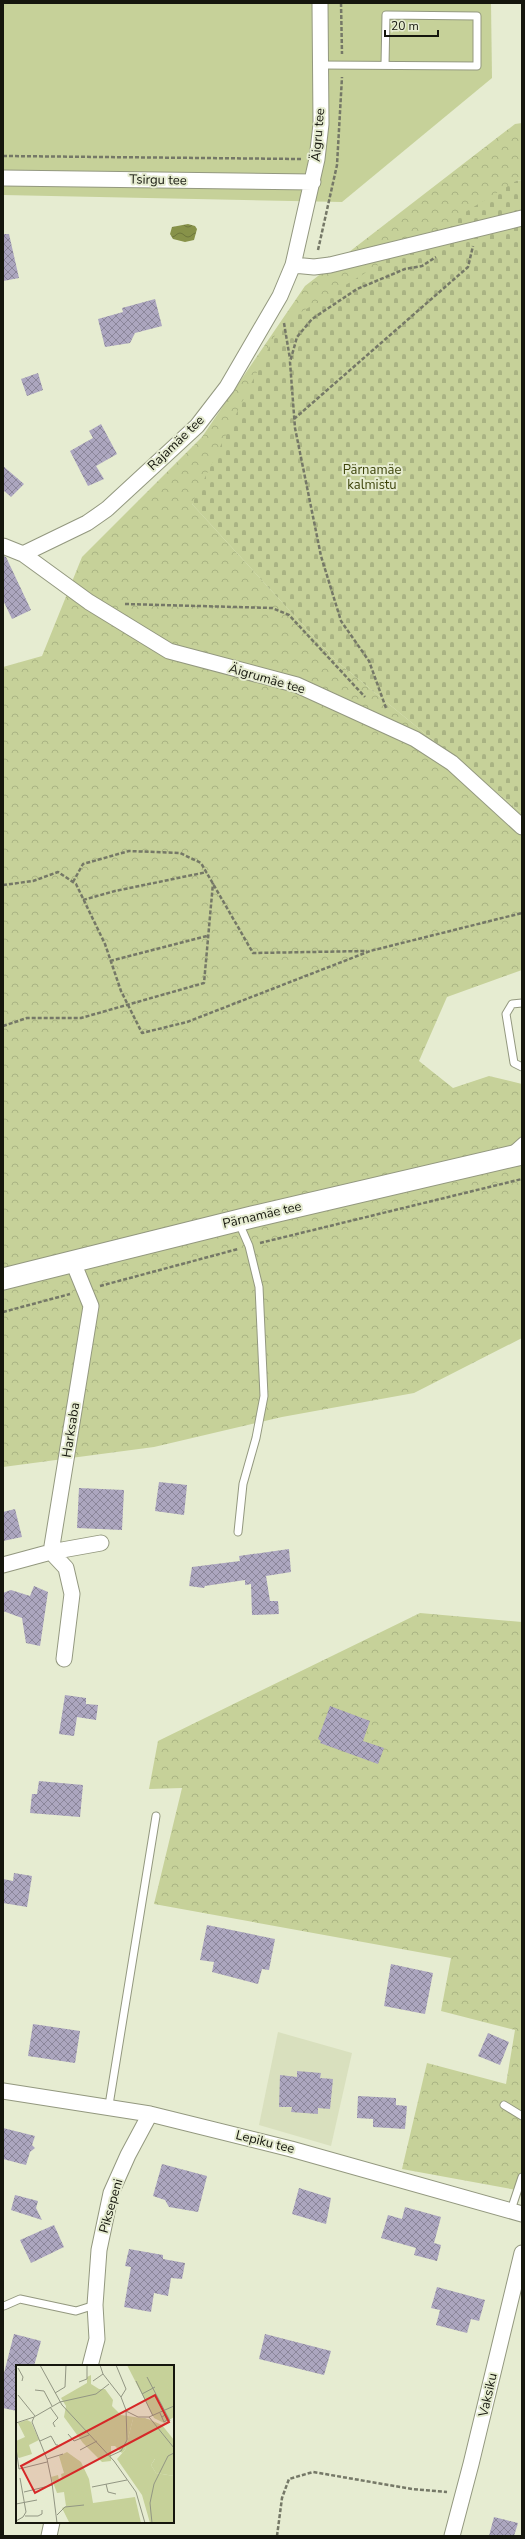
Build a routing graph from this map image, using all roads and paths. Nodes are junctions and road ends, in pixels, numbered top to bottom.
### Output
1 (320, 3) edge
2 (385, 64) junction
3 (321, 65) junction
4 (3, 156) edge
5 (317, 159) junction
6 (337, 165) dead end
7 (3, 178) edge
8 (313, 182) junction
9 (522, 218) edge
10 (476, 230) junction
11 (440, 254) dead end
12 (293, 265) junction
13 (280, 296) junction
14 (290, 362) junction
15 (294, 419) junction
16 (3, 546) edge
17 (23, 554) junction
18 (118, 604) dead end
19 (367, 699) dead end
20 (393, 728) junction
21 (522, 827) edge
22 (207, 872) junction
23 (72, 882) junction
24 (3, 885) edge
25 (84, 901) junction
26 (522, 913) edge
27 (207, 936) junction
28 (370, 951) junction
29 (110, 961) junction
30 (522, 1003) edge
31 (129, 1006) junction
32 (3, 1026) edge
33 (522, 1067) edge
34 (522, 1141) edge
35 (513, 1156) edge
36 (238, 1221) junction
37 (73, 1262) junction
38 (3, 1279) edge
39 (238, 1532) dead end
40 (101, 1543) dead end
41 (51, 1552) junction
42 (3, 1565) edge
43 (64, 1659) dead end
44 (156, 1816) dead end
45 (3, 2091) edge
46 (504, 2105) dead end
47 (109, 2106) junction
48 (150, 2114) junction
49 (522, 2116) edge
50 (522, 2177) edge
51 (517, 2212) edge
52 (522, 2253) edge
53 (95, 2305) junction
54 (4, 2306) dead end
55 (90, 2365) edge
56 (463, 2494) junction
57 (52, 2523) edge
58 (49, 2536) edge
59 (277, 2536) edge
60 (452, 2536) edge

1 - 3 street, Äigru tee
2 - 2 lane
2 - 3 lane
3 - 5 street, Äigru tee
4 - 5 path
5 - 6 path
5 - 8 street, Äigru tee
7 - 8 street, Tsirgu tee
8 - 12 street, Äigru tee
9 - 10 street
10 - 12 street
10 - 15 path
11 - 14 path
12 - 13 street, Rajamäe tee
13 - 14 path
13 - 17 street, Rajamäe tee
14 - 15 path
15 - 20 path
16 - 17 street, Äigrumäe tee
17 - 20 street, Äigrumäe tee
18 - 19 path
20 - 21 street, Äigrumäe tee
22 - 23 path
22 - 25 path
22 - 27 path
22 - 28 path
23 - 24 path
23 - 25 path
25 - 29 path
26 - 28 path
27 - 29 path
27 - 31 path
28 - 31 path
29 - 31 path
30 - 33 lane
31 - 32 path
34 - 35 lane
35 - 36 main road, Pärnamäe tee
36 - 37 main road, Pärnamäe tee
36 - 39 lane
37 - 38 main road, Pärnamäe tee
37 - 41 street, Harksaba
40 - 41 street
41 - 42 street
41 - 43 street
44 - 47 lane
45 - 47 street, Lepiku tee
46 - 49 lane
47 - 48 street, Lepiku tee
48 - 51 street, Lepiku tee
48 - 53 street, Piksepeni
50 - 51 lane
52 - 56 street, Vaksiku
53 - 54 lane
53 - 55 street, Piksepeni
56 - 59 path
56 - 60 street, Vaksiku
57 - 58 street

